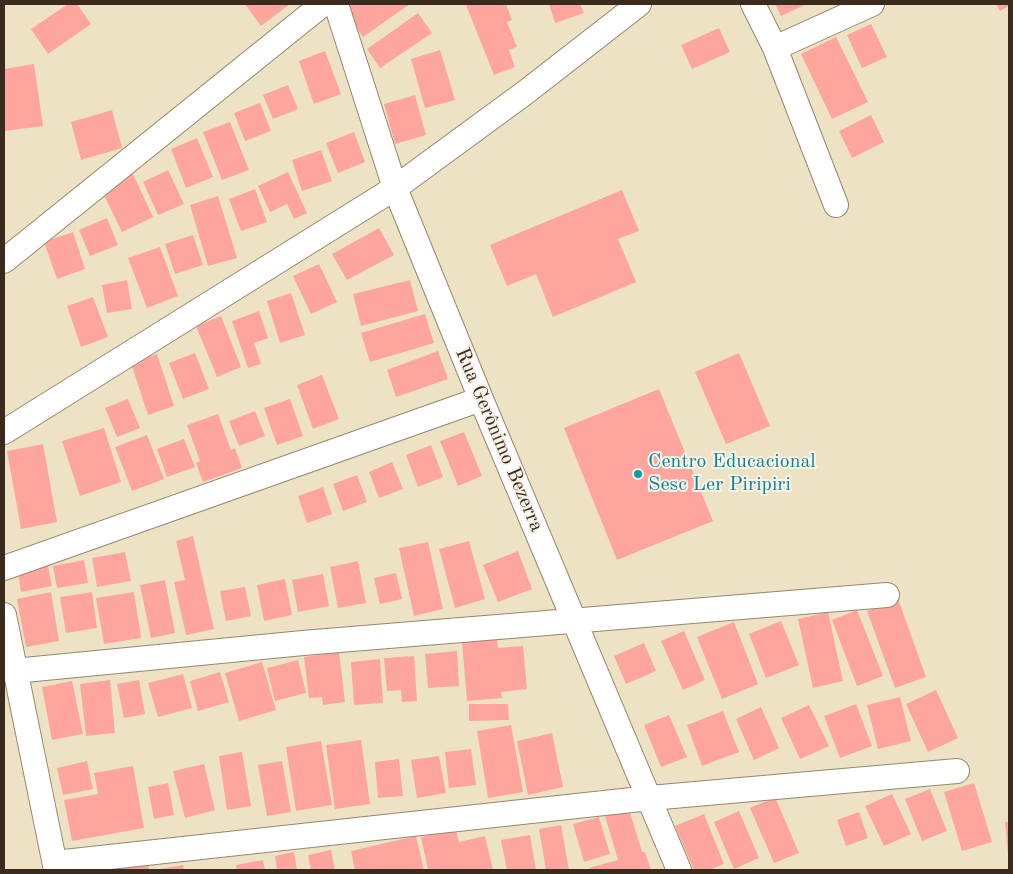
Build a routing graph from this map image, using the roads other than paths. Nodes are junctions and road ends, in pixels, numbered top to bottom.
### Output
1 (323, 4) edge
2 (336, 4) edge
3 (639, 4) edge
4 (753, 4) edge
5 (872, 4) edge
6 (775, 48) junction
7 (395, 188) junction
8 (836, 206) dead end
9 (4, 261) edge
10 (480, 399) junction
11 (4, 432) edge
12 (4, 568) edge
13 (887, 595) dead end
14 (4, 615) edge
15 (574, 621) junction
16 (14, 671) junction
17 (957, 771) dead end
18 (650, 798) junction
19 (56, 866) edge
20 (679, 870) edge

1 - 9 street
2 - 7 street, Rua Gerônimo Bezerra
3 - 7 street
4 - 6 street
5 - 6 street
6 - 8 street
7 - 10 street, Rua Gerônimo Bezerra
7 - 11 street
10 - 12 street
10 - 15 street, Rua Gerônimo Bezerra
13 - 15 street
14 - 16 street
15 - 16 street
15 - 18 street, Rua Gerônimo Bezerra
16 - 19 street
17 - 18 street
18 - 19 street
18 - 20 street, Rua Gerônimo Bezerra

